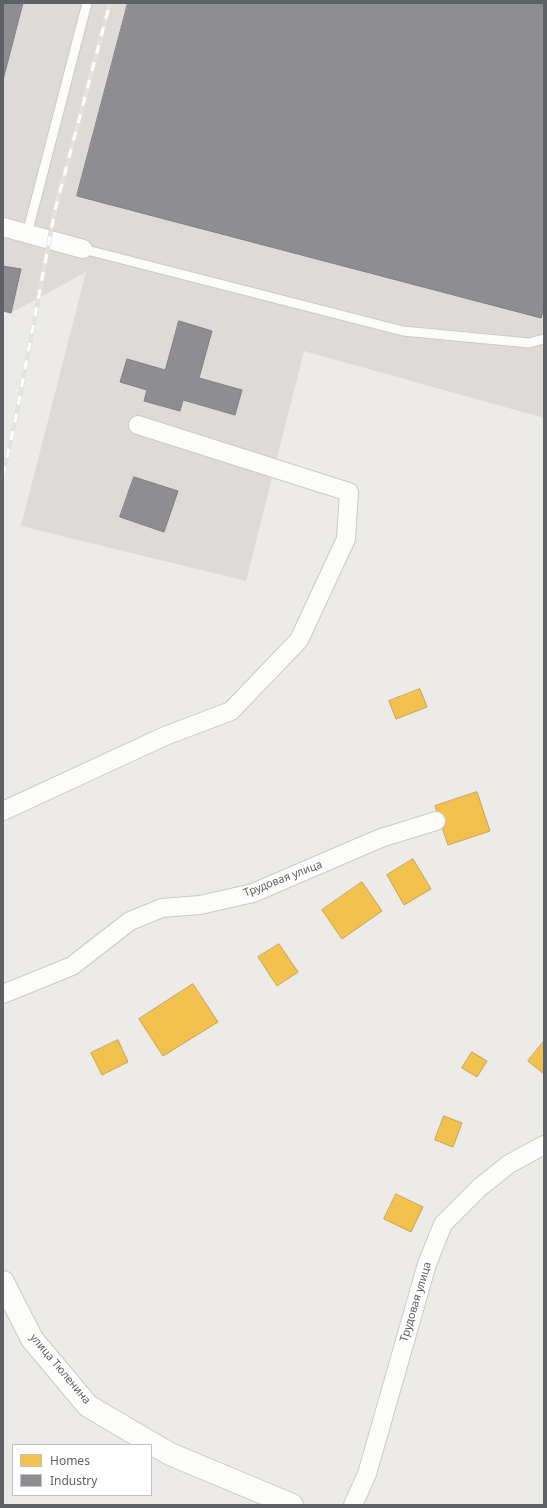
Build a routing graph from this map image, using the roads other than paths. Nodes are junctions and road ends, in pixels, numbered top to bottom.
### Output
1 (87, 3) edge
2 (3, 228) edge
3 (27, 234) junction
4 (83, 249) joint
5 (544, 339) edge
6 (138, 425) dead end
7 (3, 811) edge
8 (436, 821) dead end
9 (3, 994) edge
10 (544, 1145) edge
11 (3, 1282) edge
12 (292, 1505) edge
13 (352, 1505) edge

1 - 3 lane
2 - 3 street
3 - 4 street
4 - 5 lane
6 - 7 street
8 - 9 street, Трудовая улица
10 - 13 street, Трудовая улица
11 - 12 street, улица Тюленина

